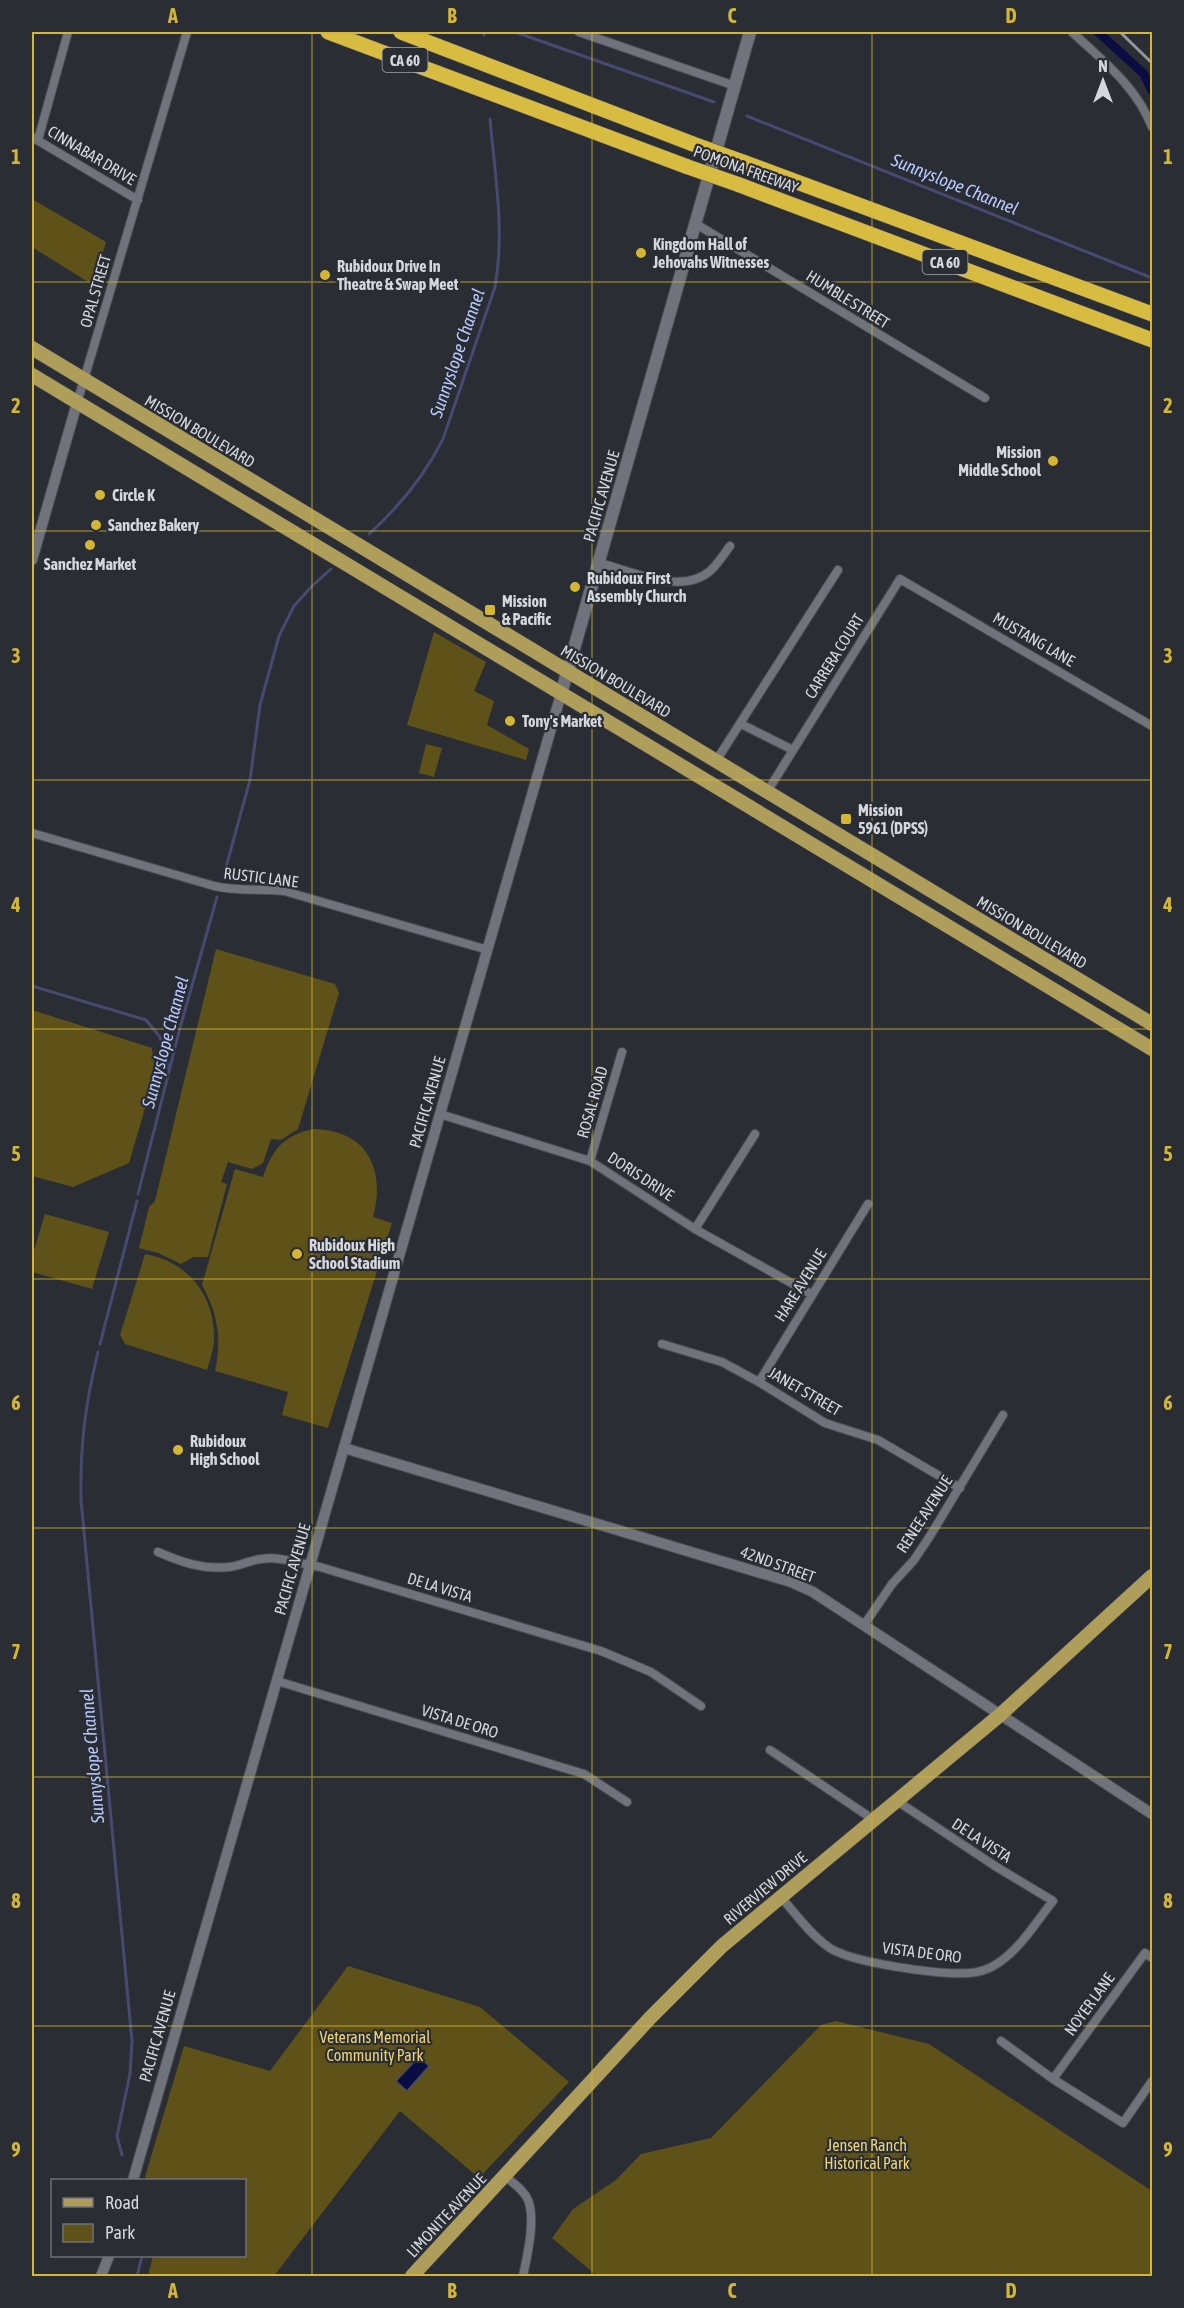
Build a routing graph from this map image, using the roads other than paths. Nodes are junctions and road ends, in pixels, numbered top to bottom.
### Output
1 (68, 32) edge
2 (187, 32) edge
3 (328, 32) edge
4 (401, 32) edge
5 (579, 32) edge
6 (750, 32) edge
7 (1072, 32) edge
8 (735, 86) junction
9 (1152, 127) edge
10 (35, 138) edge
11 (138, 200) junction
12 (696, 224) junction
13 (1152, 314) edge
14 (1152, 340) edge
15 (32, 348) edge
16 (32, 375) edge
17 (84, 380) junction
18 (984, 398) dead end
19 (77, 403) junction
20 (730, 546) dead end
21 (32, 560) edge
22 (599, 563) junction
23 (838, 570) dead end
24 (900, 579) joint
25 (568, 672) junction
26 (561, 694) junction
27 (741, 724) junction
28 (1152, 726) edge
29 (793, 750) junction
30 (716, 761) junction
31 (767, 792) junction
32 (32, 833) edge
33 (488, 950) junction
34 (1152, 1024) edge
35 (1152, 1049) edge
36 (622, 1052) dead end
37 (440, 1114) junction
38 (754, 1134) dead end
39 (590, 1161) junction
40 (868, 1204) dead end
41 (695, 1229) junction
42 (811, 1294) junction
43 (662, 1344) dead end
44 (759, 1382) junction
45 (1003, 1415) dead end
46 (344, 1448) junction
47 (960, 1488) junction
48 (158, 1552) dead end
49 (310, 1566) junction
50 (1152, 1576) edge
51 (864, 1625) junction
52 (278, 1681) junction
53 (701, 1706) dead end
54 (1000, 1715) junction
55 (770, 1750) dead end
56 (897, 1801) junction
57 (627, 1802) dead end
58 (1152, 1814) edge
59 (874, 1820) junction
60 (780, 1896) junction
61 (1053, 1901) joint
62 (1152, 1958) edge
63 (1001, 2041) dead end
64 (1053, 2079) junction
65 (1152, 2081) edge
66 (505, 2176) junction
67 (134, 2179) edge
68 (109, 2257) edge
69 (101, 2277) edge
70 (412, 2277) edge
71 (523, 2277) edge

1 - 10 street
2 - 11 street, OPAL STREET
3 - 14 highway, POMONA FREEWAY / CA 60, bridge
4 - 13 highway, POMONA FREEWAY / CA 60, bridge
5 - 8 street
6 - 8 main road, PACIFIC AVENUE
7 - 9 street
8 - 12 main road, PACIFIC AVENUE
10 - 11 street, CINNABAR DRIVE
11 - 17 street, OPAL STREET
12 - 18 street, HUMBLE STREET
12 - 22 main road, PACIFIC AVENUE
15 - 17 main road, MISSION BOULEVARD
16 - 19 main road
17 - 19 street, OPAL STREET
17 - 25 main road, MISSION BOULEVARD
19 - 21 street, OPAL STREET
19 - 26 main road
20 - 22 street
22 - 25 main road, PACIFIC AVENUE
23 - 27 street
24 - 28 street, MUSTANG LANE
24 - 29 street, CARRERA COURT
25 - 26 main road, PACIFIC AVENUE
25 - 30 main road, MISSION BOULEVARD
26 - 33 street, PACIFIC AVENUE
26 - 35 main road
27 - 29 street
27 - 30 street
29 - 31 street, CARRERA COURT
30 - 31 main road, MISSION BOULEVARD
31 - 34 main road, MISSION BOULEVARD
32 - 33 street, RUSTIC LANE
33 - 37 street, PACIFIC AVENUE
36 - 39 street, ROSAL ROAD
37 - 39 street, DORIS DRIVE
37 - 46 street, PACIFIC AVENUE
38 - 41 street
39 - 41 street, DORIS DRIVE
40 - 42 street, HARE AVENUE
41 - 42 street, DORIS DRIVE
42 - 44 street, HARE AVENUE
43 - 44 street, JANET STREET
44 - 47 street, JANET STREET
45 - 47 street, RENEE AVENUE
46 - 49 street, PACIFIC AVENUE
46 - 51 street, 42ND STREET
47 - 51 street, RENEE AVENUE
48 - 49 street, DE LA VISTA
49 - 52 street, PACIFIC AVENUE
49 - 53 street, DE LA VISTA
50 - 54 main road, RIVERVIEW DRIVE
51 - 54 street, 42ND STREET
52 - 57 street, VISTA DE ORO
52 - 67 street, PACIFIC AVENUE
54 - 56 main road, RIVERVIEW DRIVE
54 - 58 street, 42ND STREET
55 - 59 street
56 - 59 main road, RIVERVIEW DRIVE
56 - 61 street, DE LA VISTA
59 - 60 main road, RIVERVIEW DRIVE
60 - 61 street, VISTA DE ORO
60 - 66 main road, RIVERVIEW DRIVE
62 - 64 street, NOYER LANE
63 - 64 street
64 - 65 street
66 - 70 main road, LIMONITE AVENUE
66 - 71 street
68 - 69 street

